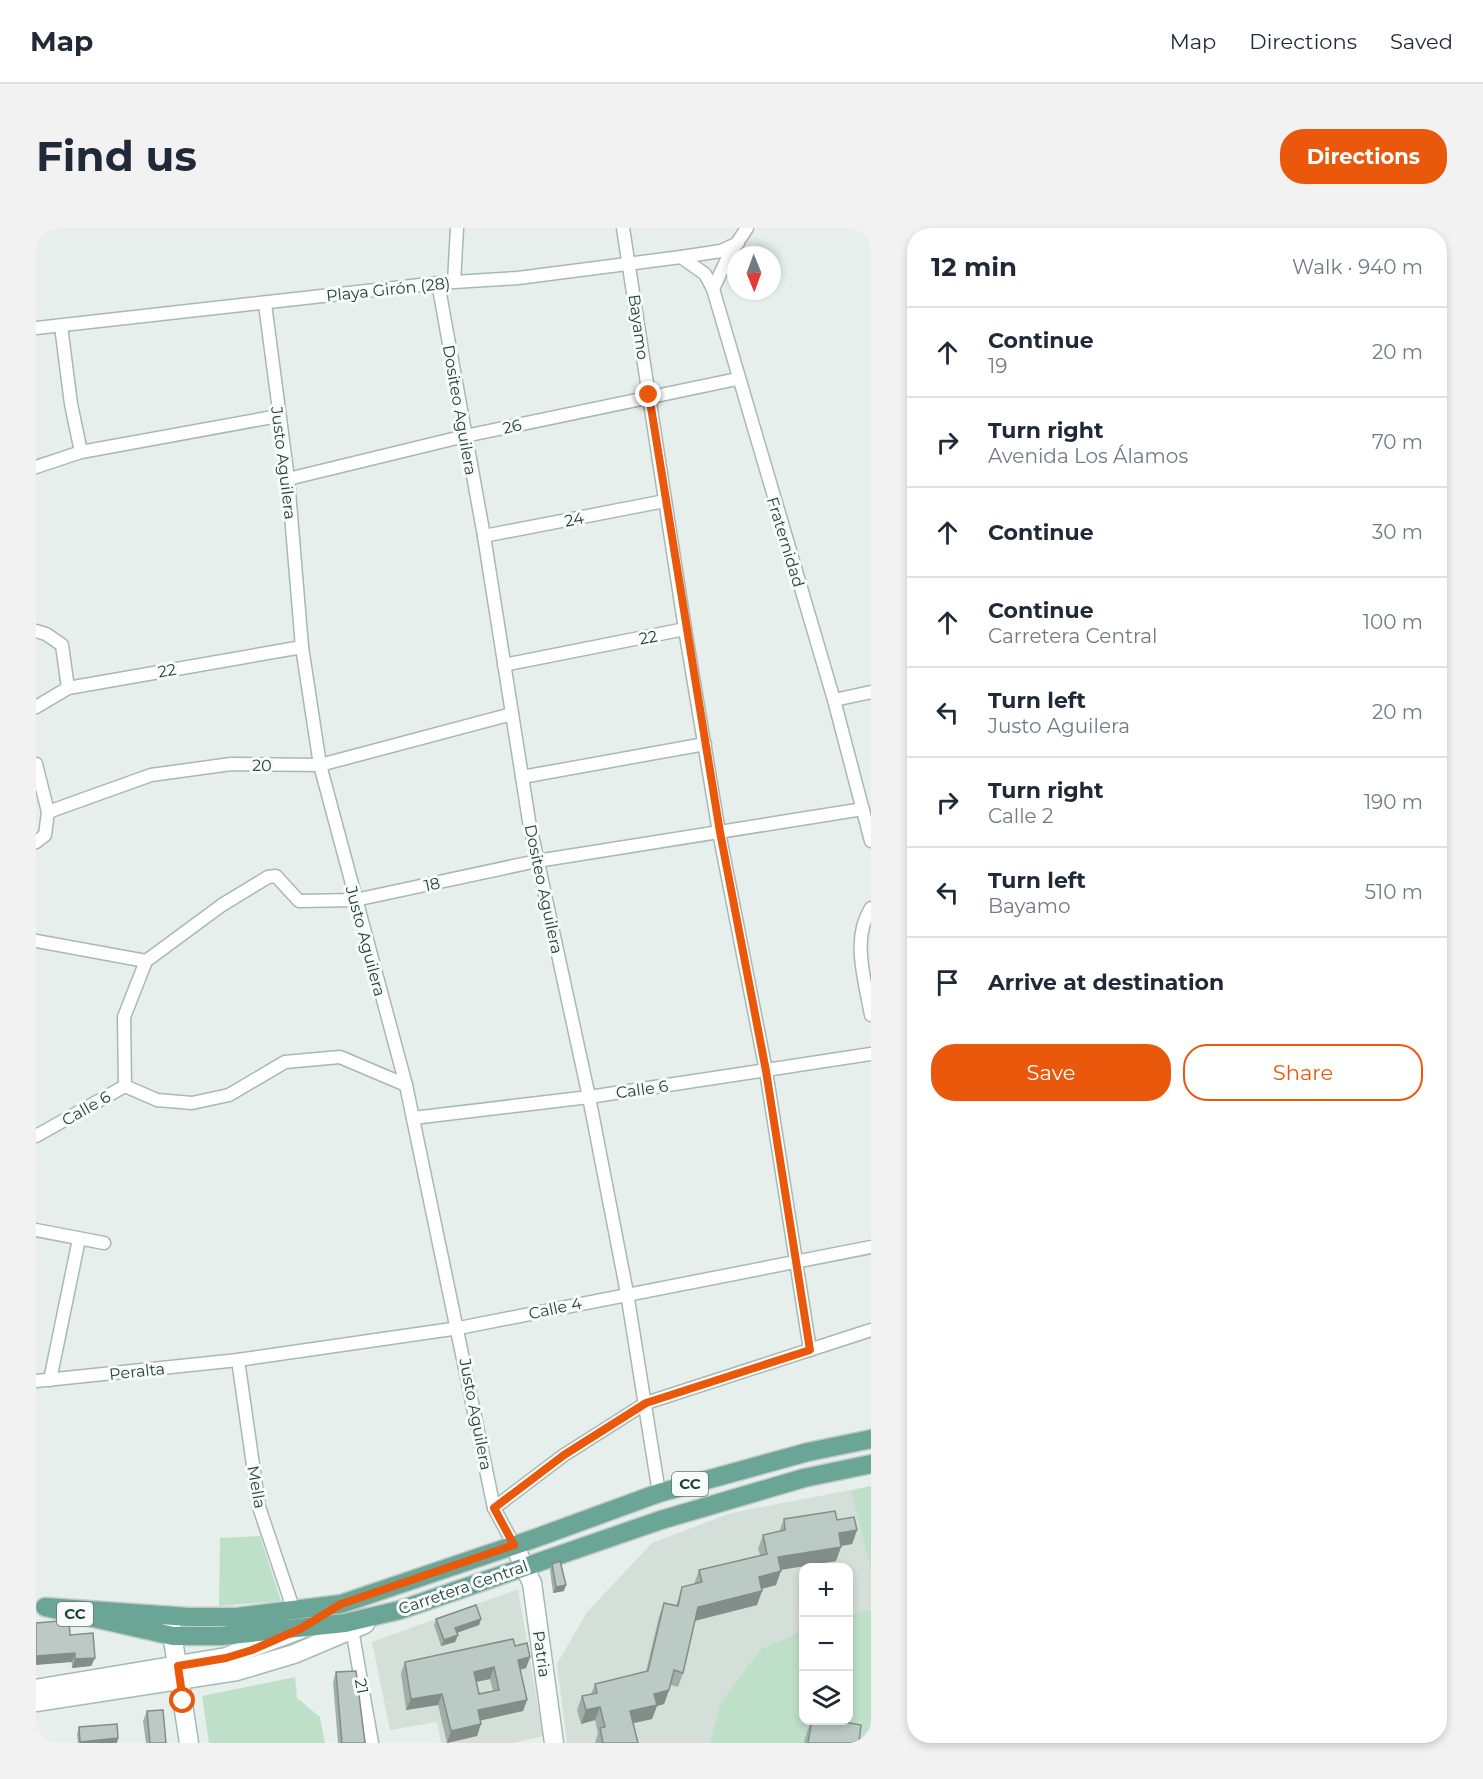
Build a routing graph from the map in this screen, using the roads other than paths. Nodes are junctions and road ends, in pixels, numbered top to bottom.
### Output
1 (457, 228) edge
2 (623, 228) edge
3 (747, 228) edge
4 (738, 243) junction
5 (681, 257) junction
6 (629, 262) junction
7 (454, 282) junction
8 (438, 283) junction
9 (713, 289) junction
10 (265, 304) junction
11 (60, 326) junction
12 (36, 328) edge
13 (737, 379) junction
14 (649, 395) junction
15 (278, 416) junction
16 (465, 436) junction
17 (81, 452) junction
18 (36, 467) edge
19 (288, 478) junction
20 (665, 501) junction
21 (484, 536) junction
22 (686, 629) junction
23 (36, 631) edge
24 (302, 646) junction
25 (504, 665) junction
26 (68, 688) junction
27 (871, 692) edge
28 (834, 700) junction
29 (36, 707) edge
30 (512, 714) junction
31 (705, 744) junction
32 (36, 764) edge
33 (320, 765) junction
34 (522, 777) junction
35 (863, 809) junction
36 (48, 812) junction
37 (720, 832) junction
38 (871, 841) edge
39 (36, 842) edge
40 (537, 861) junction
41 (355, 900) junction
42 (871, 908) edge
43 (36, 941) edge
44 (146, 961) junction
45 (871, 1015) edge
46 (871, 1054) edge
47 (766, 1071) junction
48 (406, 1085) junction
49 (124, 1086) junction
50 (589, 1097) junction
51 (413, 1118) junction
52 (36, 1136) edge
53 (36, 1230) edge
54 (79, 1239) junction
55 (104, 1243) dead end
56 (871, 1247) edge
57 (796, 1260) junction
58 (627, 1293) junction
59 (459, 1328) junction
60 (871, 1330) edge
61 (810, 1350) junction
62 (238, 1360) junction
63 (50, 1380) junction
64 (36, 1381) edge
65 (646, 1403) junction
66 (871, 1439) edge
67 (871, 1464) edge
68 (658, 1493) junction
69 (494, 1508) junction
70 (514, 1545) junction
71 (525, 1566) junction
72 (341, 1604) junction
73 (40, 1606) edge
74 (400, 1610) junction
75 (294, 1611) junction
76 (169, 1617) junction
77 (300, 1629) junction
78 (352, 1629) junction
79 (173, 1636) junction
80 (179, 1672) junction
81 (36, 1689) edge
82 (36, 1702) edge
83 (189, 1743) edge
84 (372, 1743) edge
85 (554, 1743) edge

1 - 7 street
2 - 6 street, Bayamo
3 - 4 street
4 - 5 street, Playa Girón (28)
4 - 9 street
5 - 6 street, Playa Girón (28)
5 - 9 street, Fraternidad
6 - 7 street, Playa Girón (28)
6 - 14 street, Bayamo
7 - 8 street, Playa Girón (28)
8 - 10 street, Playa Girón (28)
8 - 16 street, Dositeo Aguilera
9 - 13 street, Fraternidad
10 - 11 street, Playa Girón (28)
10 - 15 street, Justo Aguilera
11 - 12 street, Playa Girón (28)
11 - 17 street
13 - 14 street, 26
13 - 28 street, Fraternidad
14 - 16 street, 26
14 - 20 street, Bayamo
15 - 17 street
15 - 19 street, Justo Aguilera
16 - 19 street, 26
16 - 21 street, Dositeo Aguilera
17 - 18 street
19 - 24 street, Justo Aguilera
20 - 21 street, 24
20 - 22 street, Bayamo
21 - 25 street, Dositeo Aguilera
22 - 25 street, 22
22 - 31 street, Bayamo
23 - 26 street
24 - 26 street, 22
24 - 33 street, Justo Aguilera
25 - 30 street, Dositeo Aguilera
26 - 29 street, 22
27 - 28 street
28 - 35 street, Fraternidad
30 - 33 street, 20
30 - 34 street, Dositeo Aguilera
31 - 34 street
31 - 37 street, Bayamo
32 - 36 street
33 - 36 street, 20
33 - 41 street, Justo Aguilera
34 - 40 street, Dositeo Aguilera
35 - 37 street, 18
35 - 38 street, Fraternidad
36 - 39 street
37 - 40 street, 18
37 - 47 street, Bayamo
40 - 41 street, 18
40 - 50 street, Dositeo Aguilera
41 - 44 street, 18
41 - 48 street, Justo Aguilera
42 - 45 street
43 - 44 street
44 - 49 street
46 - 47 street, Calle 6
47 - 50 street, Calle 6
47 - 57 street, Bayamo
48 - 49 street, Calle 6
48 - 51 street, Justo Aguilera
49 - 52 street, Calle 6
50 - 51 street, Calle 6
50 - 58 street, Dositeo Aguilera
51 - 59 street, Justo Aguilera
53 - 54 street
54 - 55 street
54 - 63 street
56 - 57 street, Calle 4
57 - 58 street, Calle 4
57 - 61 street, Bayamo
58 - 59 street, Calle 4
58 - 65 street, Dositeo Aguilera
59 - 62 street, Calle 4
59 - 69 street, Justo Aguilera
60 - 61 street
61 - 65 street
62 - 63 street, Peralta
62 - 75 street, Mella
63 - 64 street, Peralta
65 - 68 street, Dositeo Aguilera
65 - 69 street
66 - 68 main road, Carretera Central / CC
67 - 71 main road, Carretera Central / CC
68 - 70 main road, Carretera Central / CC
69 - 70 street, Justo Aguilera
70 - 71 main road, Justo Aguilera
70 - 72 main road, Carretera Central / CC
71 - 74 main road, Carretera Central / CC
71 - 85 main road, Patria
72 - 75 main road, Carretera Central / CC
72 - 77 main road
73 - 76 main road, Carretera Central / CC
73 - 79 main road, Carretera Central / CC
74 - 77 main road, Carretera Central / CC
74 - 78 main road
75 - 76 main road, Carretera Central / CC
76 - 79 main road
77 - 79 main road, Carretera Central / CC
77 - 80 main road
78 - 80 main road
78 - 84 street, 21
79 - 80 main road
80 - 81 main road
80 - 82 main road
80 - 83 main road

